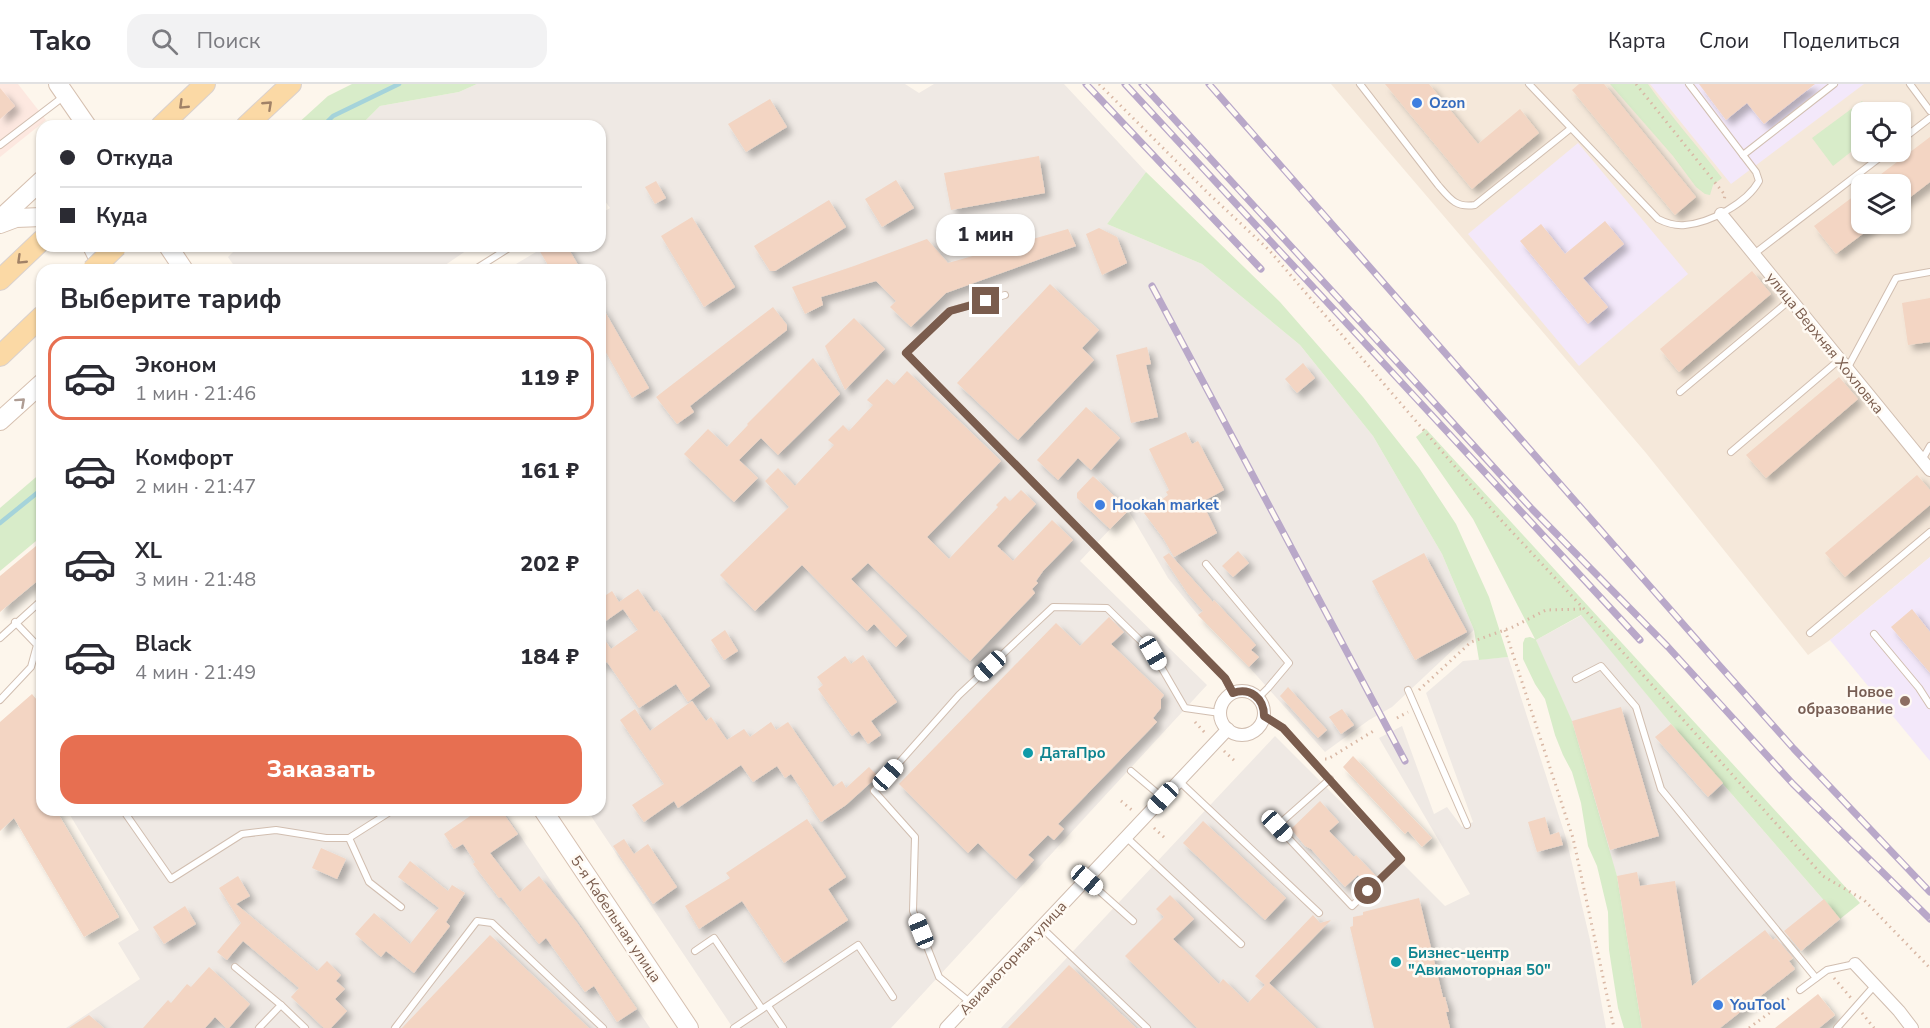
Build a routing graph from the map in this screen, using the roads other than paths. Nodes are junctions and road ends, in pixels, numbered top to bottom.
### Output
1 (205, 84) edge
2 (291, 84) edge
3 (1360, 84) edge
4 (1530, 84) edge
5 (1689, 84) edge
6 (1834, 84) edge
7 (1910, 84) edge
8 (62, 90) edge
9 (1930, 111) edge
10 (1930, 118) edge
11 (83, 120) edge
12 (167, 120) edge
13 (252, 120) edge
14 (1570, 129) junction
15 (1911, 133) edge
16 (0, 145) edge
17 (1743, 155) junction
18 (1874, 162) edge
19 (36, 186) edge
20 (1721, 214) junction
21 (36, 217) edge
22 (0, 219) edge
23 (0, 224) edge
24 (36, 246) edge
25 (111, 252) edge
26 (502, 252) edge
27 (1753, 255) junction
28 (98, 264) edge
29 (484, 264) edge
30 (1930, 272) edge
31 (0, 280) edge
32 (1005, 295) dead end
33 (1790, 300) junction
34 (36, 322) edge
35 (0, 356) edge
36 (1843, 365) junction
37 (36, 388) edge
38 (1680, 392) dead end
39 (0, 421) edge
40 (1930, 446) edge
41 (1731, 452) dead end
42 (1926, 465) edge
43 (1930, 532) edge
44 (1206, 564) dead end
45 (36, 605) edge
46 (15, 622) junction
47 (1810, 633) dead end
48 (1874, 634) dead end
49 (0, 638) edge
50 (36, 644) edge
51 (36, 649) edge
52 (1576, 679) dead end
53 (1408, 690) dead end
54 (1233, 693) junction
55 (1258, 698) junction
56 (0, 700) edge
57 (1930, 705) edge
58 (1220, 713) junction
59 (1264, 716) junction
60 (1228, 729) junction
61 (1131, 771) dead end
62 (1330, 779) junction
63 (1179, 781) junction
64 (1163, 798) junction
65 (127, 816) edge
66 (384, 816) edge
67 (547, 816) edge
68 (1467, 825) dead end
69 (1126, 837) junction
70 (349, 838) junction
71 (1087, 880) junction
72 (401, 907) dead end
73 (1319, 913) dead end
74 (1133, 921) dead end
75 (1042, 928) junction
76 (1241, 944) dead end
77 (695, 951) dead end
78 (1855, 964) joint
79 (235, 967) dead end
80 (1816, 978) junction
81 (1875, 984) junction
82 (1800, 990) road end
83 (893, 997) dead end
84 (970, 1003) junction
85 (281, 1005) junction
86 (765, 1008) junction
87 (259, 1028) edge
88 (305, 1028) edge
89 (395, 1028) edge
90 (603, 1028) edge
91 (689, 1028) edge
92 (734, 1028) edge
93 (783, 1028) edge
94 (946, 1028) edge
95 (1147, 1028) edge
96 (1836, 1028) edge
97 (1912, 1028) edge

1 -> 12 main road
13 -> 2 main road
3 - 14 lane
4 - 14 lane
5 - 17 lane
6 - 17 lane
7 - 9 lane
8 - 11 street
8 - 16 lane
10 - 15 lane
14 - 20 lane
17 - 20 lane
18 - 27 lane
19 - 22 street
20 - 27 street, улица Верхняя Хохловка
21 - 23 street
24 -> 31 main road
25 - 28 main road, bridge
26 - 29 lane
27 - 33 street, улица Верхняя Хохловка
30 - 36 lane
32 - 54 lane
33 - 36 street, улица Верхняя Хохловка
33 - 38 lane
34 - 35 main road
36 - 41 lane
36 - 42 street, улица Верхняя Хохловка
39 -> 37 street
40 - 42 lane
43 - 47 lane
44 - 55 lane
45 - 46 lane
46 - 49 lane
46 - 50 lane
48 - 57 lane
51 - 56 lane
52 - 80 lane
53 - 68 lane
54 - 55 street
54 - 58 street
55 - 59 street
58 - 60 street
58 - 84 lane
59 - 60 street
59 - 62 lane
60 - 63 street, Авиамоторная улица
61 - 64 lane
62 - 62 lane
63 - 64 street, Авиамоторная улица
63 - 73 lane
64 - 69 street, Авиамоторная улица
65 - 70 lane
66 - 70 lane
67 - 91 street, 5-я Кабельная улица
69 - 71 street, Авиамоторная улица
69 - 76 lane
70 - 72 lane
71 - 74 lane
71 - 75 street, Авиамоторная улица
75 - 84 street, Авиамоторная улица
75 - 95 lane
77 - 86 lane
78 - 80 lane
78 - 81 street
79 - 85 lane
80 - 82 lane
81 - 96 lane
81 - 97 street
83 - 86 lane
84 - 94 street, Авиамоторная улица
85 - 87 lane
85 - 88 lane
86 - 92 lane
86 - 93 lane
89 - 90 lane

